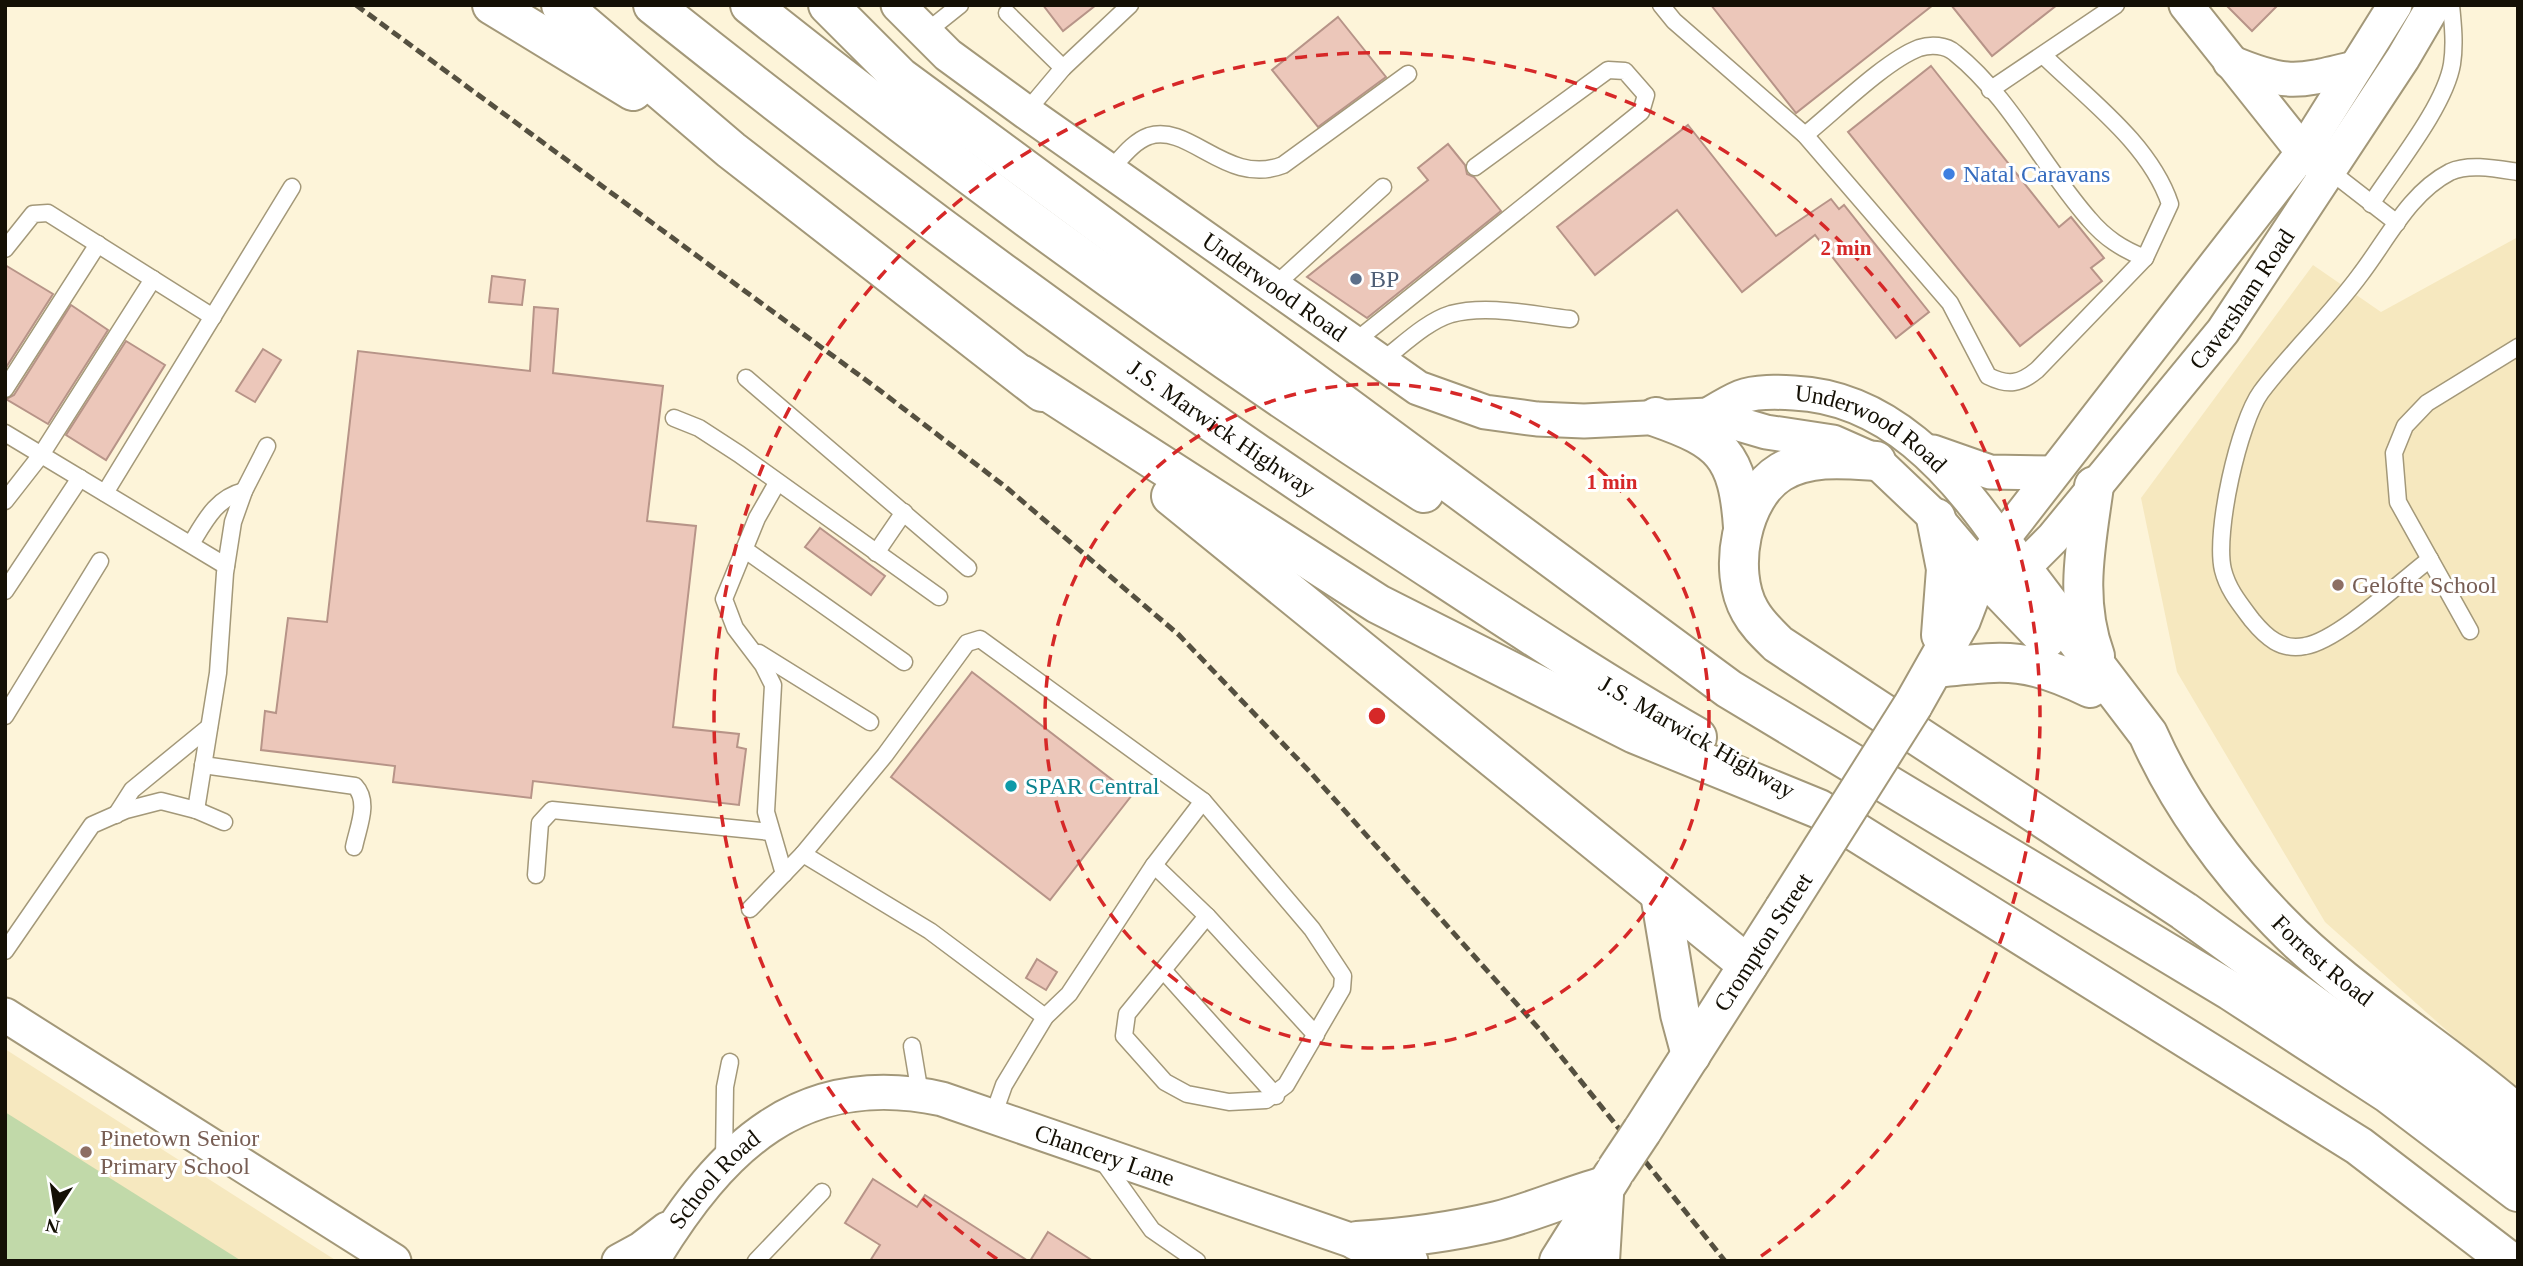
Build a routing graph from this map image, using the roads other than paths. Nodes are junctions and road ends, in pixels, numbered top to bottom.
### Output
1 (492, 5) edge
2 (561, 5) edge
3 (653, 5) edge
4 (750, 5) edge
5 (828, 5) edge
6 (898, 5) edge
7 (960, 5) edge
8 (1130, 5) edge
9 (1661, 5) edge
10 (2116, 5) edge
11 (2186, 5) edge
12 (2395, 5) edge
13 (2434, 5) edge
14 (2451, 5) edge
15 (1007, 13) dead end
16 (925, 33) junction
17 (2043, 57) junction
18 (2230, 62) junction
19 (1063, 68) junction
20 (2355, 68) junction
21 (1408, 74) dead end
22 (1990, 90) junction
23 (1026, 112) junction
24 (1805, 135) junction
25 (731, 150) junction
26 (2303, 152) junction
27 (1475, 167) dead end
28 (2330, 171) junction
29 (1108, 172) junction
30 (2518, 172) edge
31 (292, 187) dead end
32 (1383, 187) dead end
33 (2371, 204) junction
34 (2396, 223) junction
35 (98, 244) junction
36 (5, 249) edge
37 (2145, 258) junction
38 (153, 279) junction
39 (1273, 287) junction
40 (213, 317) junction
41 (1570, 319) dead end
42 (1352, 344) junction
43 (2518, 347) edge
44 (1379, 363) junction
45 (1022, 375) junction
46 (746, 378) dead end
47 (5, 389) edge
48 (1707, 415) junction
49 (1656, 417) junction
50 (674, 418) dead end
51 (5, 433) edge
52 (267, 446) dead end
53 (1921, 448) junction
54 (41, 454) junction
55 (1876, 461) junction
56 (2053, 473) junction
57 (80, 478) junction
58 (777, 483) junction
59 (2094, 486) junction
60 (244, 491) junction
61 (105, 493) junction
62 (5, 501) edge
63 (904, 512) junction
64 (1936, 518) junction
65 (1743, 528) junction
66 (191, 544) junction
67 (744, 549) junction
68 (876, 553) junction
69 (2430, 559) junction
70 (100, 561) dead end
71 (226, 566) junction
72 (968, 568) dead end
73 (2001, 568) junction
74 (5, 591) edge
75 (939, 597) dead end
76 (2470, 631) dead end
77 (750, 648) junction
78 (904, 662) dead end
79 (1934, 668) junction
80 (2095, 679) junction
81 (1729, 689) junction
82 (5, 716) edge
83 (870, 722) dead end
84 (209, 727) junction
85 (203, 765) junction
86 (1203, 801) junction
87 (1819, 809) junction
88 (196, 810) junction
89 (117, 814) junction
90 (224, 822) dead end
91 (771, 832) junction
92 (354, 847) dead end
93 (803, 854) junction
94 (1154, 865) junction
95 (784, 874) junction
96 (536, 875) dead end
97 (1660, 894) junction
98 (750, 909) dead end
99 (1207, 916) junction
100 (5, 951) edge
101 (1748, 965) junction
102 (1163, 970) junction
103 (5, 1015) edge
104 (1045, 1017) junction
105 (1316, 1035) junction
106 (912, 1046) dead end
107 (730, 1062) dead end
108 (1682, 1068) junction
109 (920, 1094) junction
110 (1276, 1096) junction
111 (793, 1111) joint
112 (2518, 1115) edge
113 (993, 1116) junction
114 (1096, 1151) junction
115 (2518, 1161) edge
116 (724, 1164) junction
117 (1611, 1178) junction
118 (822, 1192) dead end
119 (2518, 1192) edge
120 (674, 1223) junction
121 (1349, 1243) junction
122 (394, 1261) edge
123 (620, 1261) edge
124 (652, 1261) edge
125 (756, 1261) edge
126 (1197, 1261) edge
127 (1411, 1261) edge
128 (1559, 1261) edge
129 (1600, 1261) edge
130 (2509, 1261) edge

1 - 25 main road
2 - 25 main road
3 - 87 main road, J.S. Marwick Highway
4 - 81 main road
5 - 81 main road
6 - 16 street, Underwood Road
7 - 16 lane
8 - 19 lane
9 - 24 lane
10 - 17 lane
11 - 18 street
12 - 20 street, Caversham Road
13 - 28 street, Caversham Road
14 - 33 lane
15 - 19 lane
16 - 23 street, Underwood Road
17 - 22 lane
17 - 37 lane
18 - 20 street
18 - 26 street
19 - 23 lane
20 - 26 street, Caversham Road
21 - 29 lane
22 - 24 lane
22 - 37 lane
23 - 29 street, Underwood Road
24 - 37 lane
25 - 45 main road
26 - 28 street
26 - 56 street, Caversham Road
27 - 42 lane
28 - 33 lane
28 - 59 street, Caversham Road
29 - 39 street, Underwood Road
30 - 34 lane
31 - 40 lane
32 - 39 lane
33 - 34 lane
34 - 69 lane
35 - 36 lane
35 - 38 lane
35 - 47 lane
38 - 40 lane
38 - 54 lane
39 - 42 street, Underwood Road
40 - 61 lane
41 - 44 lane
42 - 44 street, Underwood Road
43 - 69 lane
44 - 49 street, Underwood Road
45 - 87 main road
45 - 97 main road
46 - 63 lane
48 - 49 street, Underwood Road
48 - 53 street, Underwood Road
48 - 55 street, Underwood Road
49 - 65 main road
50 - 58 lane
51 - 54 lane
52 - 60 lane
53 - 56 street
53 - 73 street, Underwood Road
54 - 57 lane
54 - 62 lane
55 - 64 street, Underwood Road
55 - 65 main road
56 - 73 street, Caversham Road
57 - 61 lane
57 - 74 lane
58 - 67 lane
58 - 68 lane
59 - 73 street, Caversham Road
59 - 80 main road
60 - 66 lane
60 - 71 lane
61 - 66 lane
63 - 68 lane
63 - 72 lane
64 - 73 street, Underwood Road
64 - 79 main road
65 - 115 main road
66 - 71 lane
67 - 77 lane
67 - 78 lane
68 - 75 lane
69 - 76 lane
70 - 82 lane
71 - 84 lane
73 - 79 main road, Crompton Street
73 - 80 main road, Forrest Road
77 - 83 lane
77 - 91 lane
79 - 80 main road
79 - 101 main road, Crompton Street, bridge
80 - 112 main road, Forrest Road
81 - 119 main road
84 - 85 lane
84 - 89 lane
85 - 88 lane
85 - 92 lane
86 - 93 lane
86 - 94 lane
86 - 105 lane
87 - 130 main road
88 - 89 lane
88 - 90 lane
89 - 100 lane
91 - 95 lane
91 - 96 lane
93 - 95 lane
93 - 104 lane
94 - 99 lane
94 - 104 lane
95 - 98 lane
97 - 101 main road
97 - 108 main road
99 - 102 lane
99 - 105 lane
101 - 108 main road, Crompton Street
102 - 110 lane
102 - 110 lane
103 - 122 street
104 - 113 lane
105 - 110 lane
106 - 109 lane
107 - 116 lane
108 - 117 main road, Crompton Street, bridge
109 - 111 street, Chancery Lane
109 - 113 street, Chancery Lane
111 - 116 street, School Road
113 - 114 street, Chancery Lane
114 - 121 street, Chancery Lane
114 - 126 lane
116 - 120 street, School Road
117 - 121 main road
117 - 128 main road, Crompton Street
117 - 129 main road
118 - 125 lane
120 - 123 street
120 - 124 street, School Road
121 - 127 street, Chancery Lane

